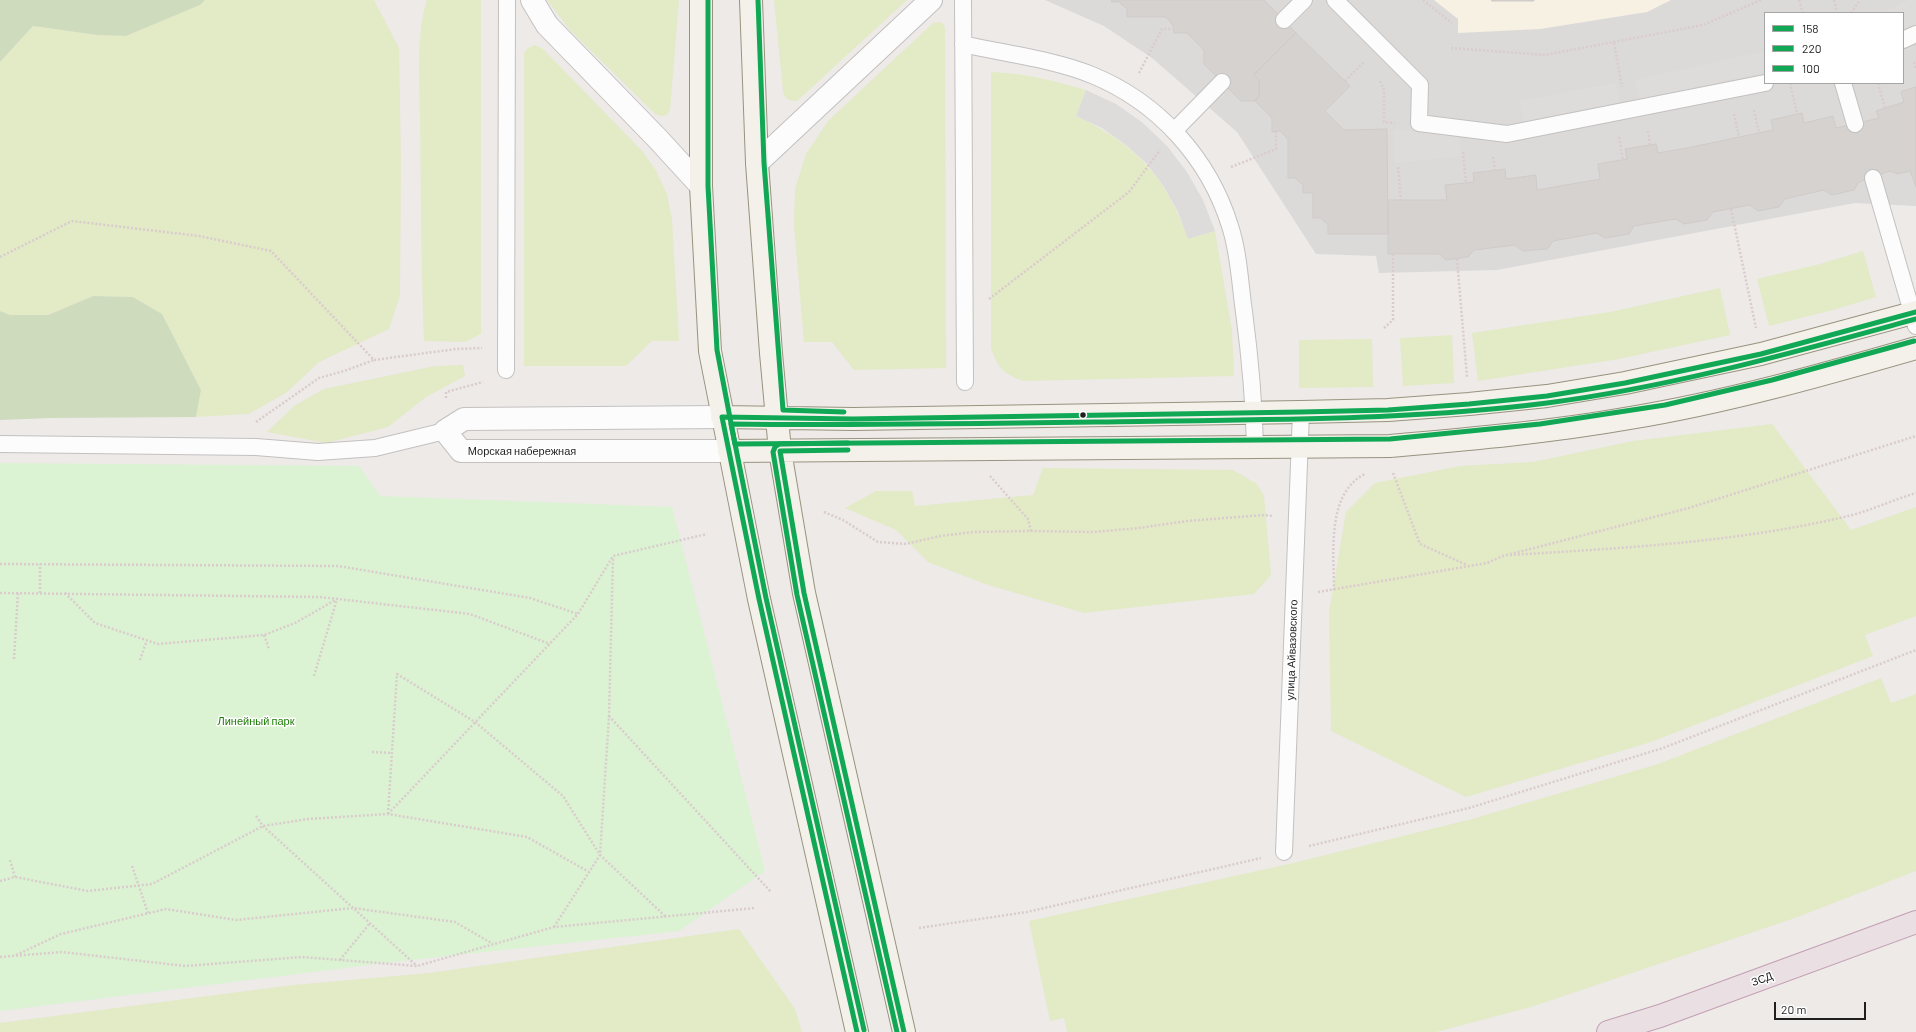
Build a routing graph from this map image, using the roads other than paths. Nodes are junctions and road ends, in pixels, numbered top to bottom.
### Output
1 (507, 0) edge
2 (532, 0) edge
3 (701, 0) edge
4 (751, 0) edge
5 (931, 0) edge
6 (963, 0) edge
7 (1304, 0) edge
8 (1334, 0) edge
9 (1284, 20) dead end
10 (1916, 34) edge
11 (1904, 40) edge
12 (963, 44) junction
13 (1222, 82) dead end
14 (1764, 83) edge
15 (1843, 84) edge
16 (1856, 124) dead end
17 (1174, 130) junction
18 (757, 163) junction
19 (1873, 178) dead end
20 (701, 186) junction
21 (1915, 317) edge
22 (1916, 348) edge
23 (506, 370) dead end
24 (965, 382) dead end
25 (1301, 412) junction
26 (1254, 413) junction
27 (722, 417) junction
28 (776, 418) junction
29 (445, 431) junction
30 (0, 444) edge
31 (1300, 447) junction
32 (1255, 448) junction
33 (729, 451) junction
34 (780, 451) junction
35 (1284, 852) road end
36 (1916, 922) edge
37 (857, 1032) edge
38 (904, 1032) edge
39 (1608, 1032) edge

1 - 23 lane
2 - 20 street
3 - 20 street
4 - 18 street
5 - 18 street
6 - 12 lane
7 - 9 lane
8 - 14 lane
10 - 11 lane
12 - 17 lane
12 - 24 lane
13 - 17 lane
15 - 16 lane
17 - 26 lane
18 - 28 street
19 - 21 lane
20 - 27 street
21 - 25 street
22 - 31 street, Морская набережная
25 - 26 street
25 - 31 lane, улица Айвазовского
26 - 28 street
26 - 32 lane
27 - 28 street
27 - 29 street
27 - 33 street
28 - 34 street
29 - 30 lane
29 - 33 street, Морская набережная
31 - 32 street, Морская набережная
31 - 35 lane, улица Айвазовского
32 - 34 street, Морская набережная
33 - 34 street, Морская набережная
33 - 37 street
34 - 38 street
36 - 39 highway, ЗСД

